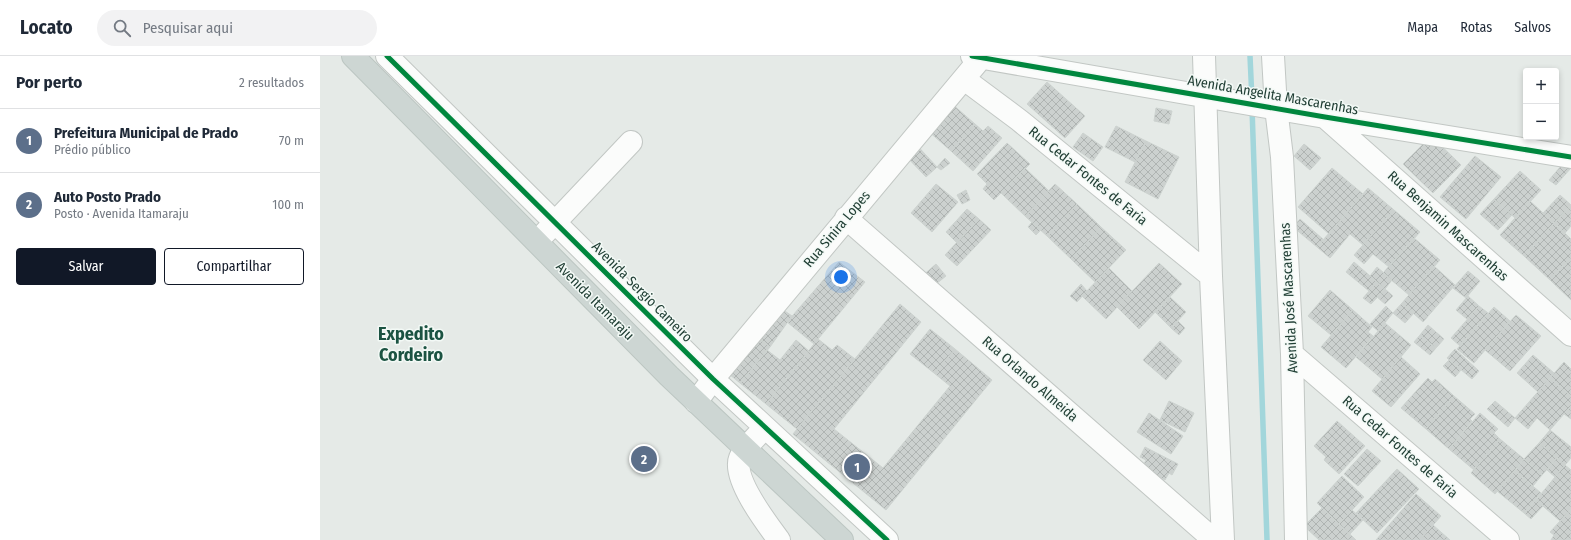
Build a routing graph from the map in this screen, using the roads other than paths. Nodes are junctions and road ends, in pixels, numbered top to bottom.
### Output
1 (353, 56) edge
2 (387, 56) edge
3 (1204, 56) edge
4 (1273, 56) edge
5 (976, 57) edge
6 (964, 79) junction
7 (1215, 98) junction
8 (1271, 107) junction
9 (1325, 117) junction
10 (631, 142) dead end
11 (1571, 156) edge
12 (846, 218) junction
13 (555, 224) junction
14 (536, 242) junction
15 (1210, 276) junction
16 (1571, 335) edge
17 (1292, 354) junction
18 (713, 379) junction
19 (696, 402) junction
20 (765, 428) junction
21 (746, 449) junction
22 (779, 540) edge
23 (842, 540) edge
24 (887, 540) edge
25 (1214, 540) edge
26 (1223, 540) edge
27 (1296, 540) edge
28 (1508, 540) edge

1 - 14 main road, Avenida Itamaraju
2 - 13 street, Avenida Sergio Cameiro
3 - 7 street
4 - 8 street, Avenida José Mascarenhas
5 - 6 street, Rua Sinira Lopes
5 - 7 street, Avenida Angelita Mascarenhas
6 - 12 street, Rua Sinira Lopes
6 - 15 street, Rua Cedar Fontes de Faria
7 - 8 street, Avenida Angelita Mascarenhas
7 - 15 street
8 - 9 street, Avenida Angelita Mascarenhas
8 - 17 street, Avenida José Mascarenhas
9 - 11 street, Avenida Angelita Mascarenhas
9 - 16 street, Rua Benjamin Mascarenhas
10 - 13 street
12 - 18 street, Rua Sinira Lopes
12 - 25 street, Rua Orlando Almeida
13 - 14 street
13 - 18 street, Avenida Sergio Cameiro
14 - 19 main road, Avenida Itamaraju
15 - 26 street
17 - 27 street, Avenida José Mascarenhas
17 - 28 street, Rua Cedar Fontes de Faria
18 - 19 street, Rua Sinira Lopes
18 - 20 street, Avenida Sergio Cameiro
19 - 21 main road, Avenida Itamaraju
20 - 21 street
20 - 24 street, Avenida Sergio Cameiro
21 - 22 street
21 - 23 main road, Avenida Itamaraju

